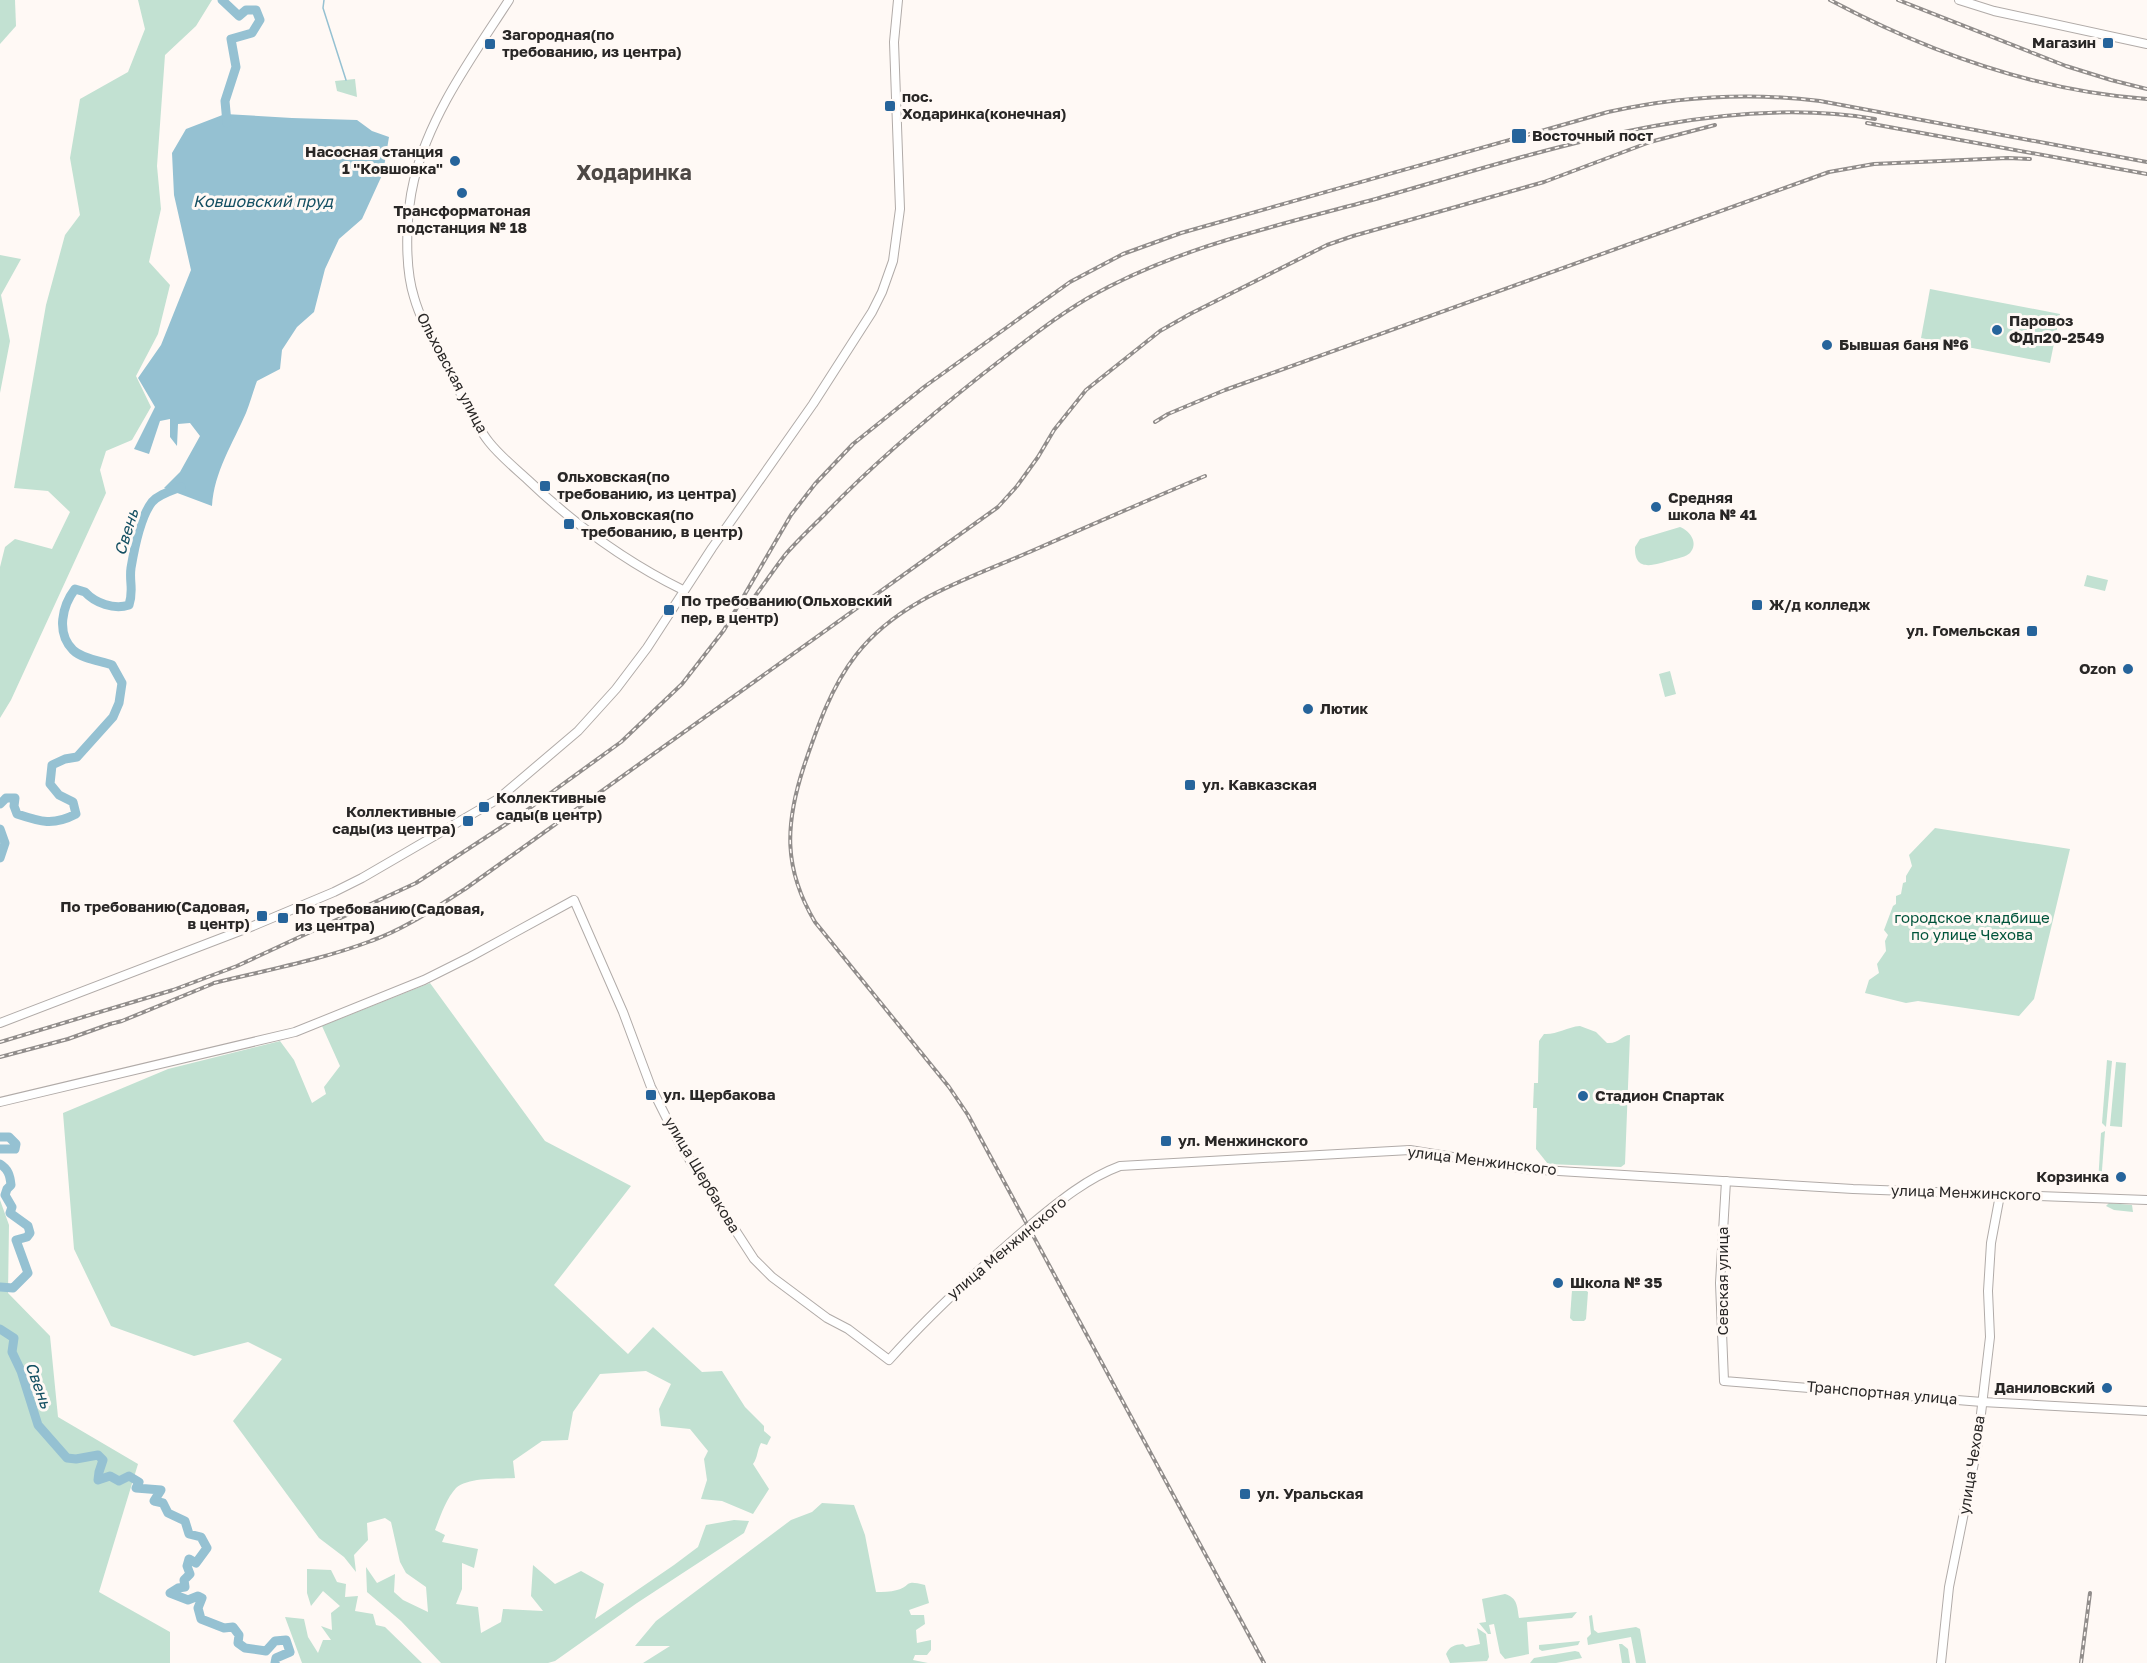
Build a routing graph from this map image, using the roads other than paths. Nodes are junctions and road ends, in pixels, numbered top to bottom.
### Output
1 (509, 0) edge
2 (898, 0) edge
3 (1959, 0) edge
4 (2147, 44) edge
5 (683, 590) junction
6 (0, 1023) edge
7 (0, 1102) edge
8 (1726, 1181) junction
9 (2000, 1195) junction
10 (2147, 1200) edge
11 (889, 1360) joint
12 (1724, 1381) joint
13 (1982, 1402) junction
14 (2147, 1411) edge
15 (1941, 1663) edge

1 - 5 street, Ольховская улица
2 - 5 street
3 - 4 street
5 - 6 street
7 - 11 street, улица Щербакова
8 - 9 street, улица Менжинского
8 - 11 street, улица Менжинского
8 - 12 street, Севская улица
9 - 10 street, улица Менжинского
9 - 13 street, улица Чехова
12 - 13 street, Транспортная улица
13 - 14 street, Транспортная улица
13 - 15 street, улица Чехова

